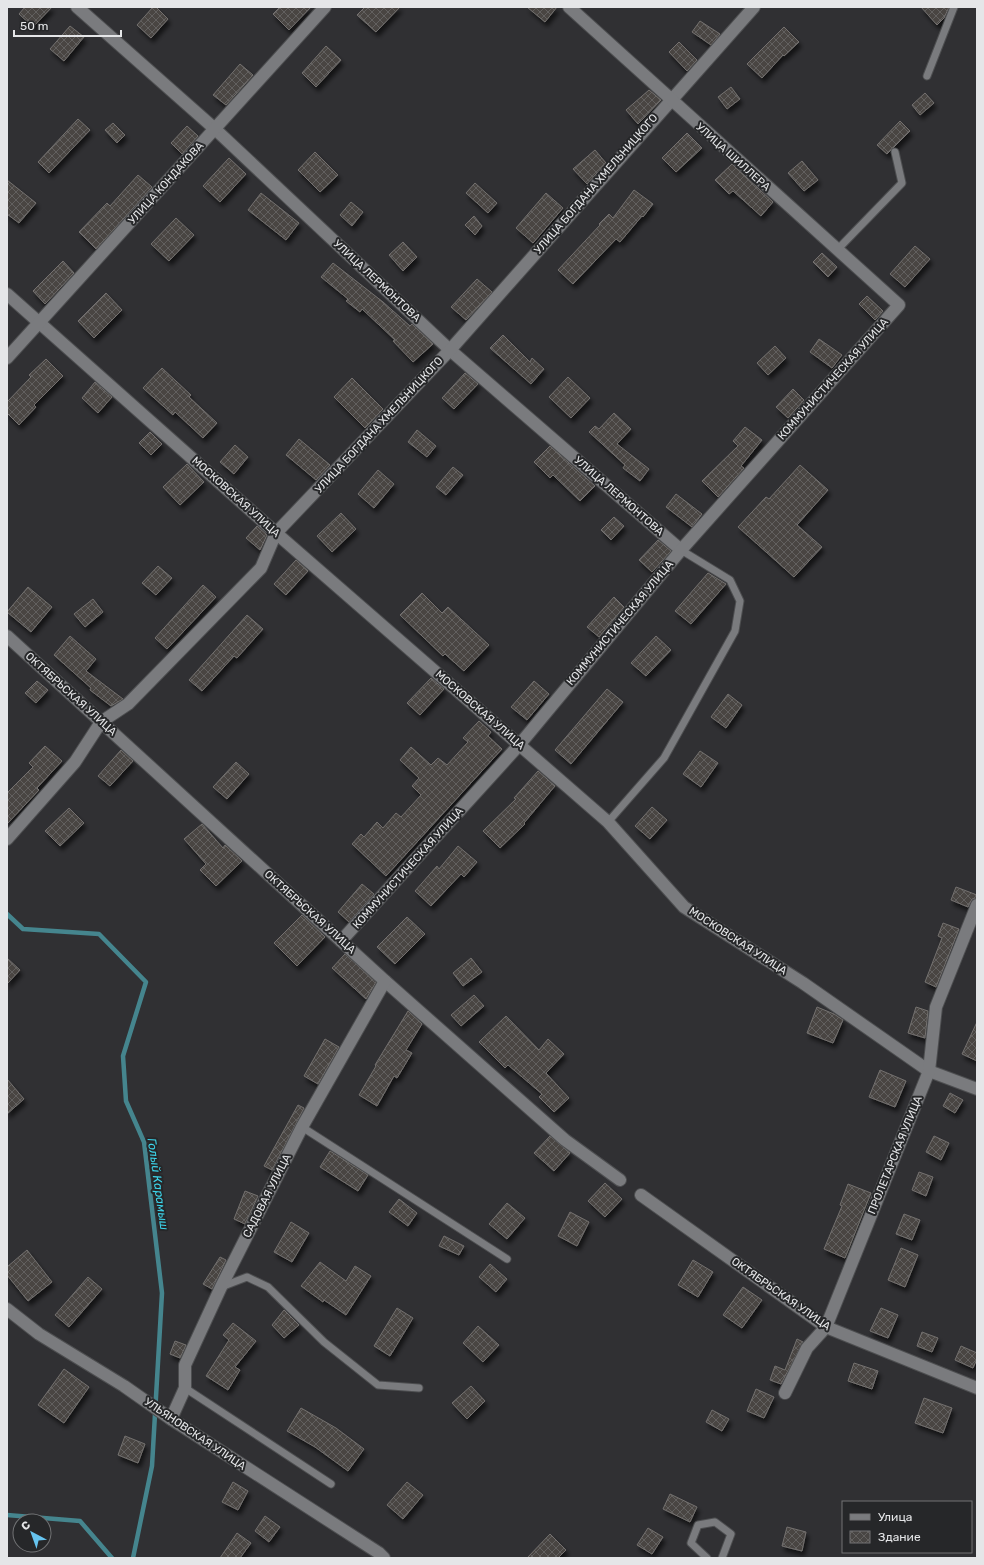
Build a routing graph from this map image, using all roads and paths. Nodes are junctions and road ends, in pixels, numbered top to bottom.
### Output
1 (77, 7) edge
2 (325, 7) edge
3 (569, 7) edge
4 (754, 7) edge
5 (954, 7) edge
6 (928, 76) dead end
7 (670, 100) junction
8 (215, 130) junction
9 (895, 152) dead end
10 (837, 250) junction
11 (7, 294) edge
12 (899, 305) joint
13 (39, 322) junction
14 (450, 350) junction
15 (7, 358) edge
16 (276, 533) junction
17 (681, 550) junction
18 (7, 636) edge
19 (101, 722) junction
20 (520, 744) junction
21 (608, 822) junction
22 (7, 839) edge
23 (977, 905) edge
24 (342, 941) junction
25 (385, 982) junction
26 (929, 1072) junction
27 (977, 1089) edge
28 (302, 1127) junction
29 (620, 1180) dead end
30 (642, 1195) dead end
31 (507, 1259) dead end
32 (221, 1288) junction
33 (7, 1309) edge
34 (826, 1327) junction
35 (185, 1388) junction
36 (419, 1388) dead end
37 (977, 1388) edge
38 (784, 1393) dead end
39 (171, 1419) junction
40 (331, 1484) dead end
41 (384, 1558) edge
42 (707, 1558) edge
43 (722, 1558) edge

1 - 8 street, УЛИЦА ЛЕРМОНТОВА
2 - 8 street, УЛИЦА КОНДАКОВА
3 - 7 street, УЛИЦА ШИЛЛЕРА
4 - 7 street, УЛИЦА БОГДАНА ХМЕЛЬНИЦКОГО
5 - 6 lane
7 - 10 street, УЛИЦА ШИЛЛЕРА
7 - 14 street, УЛИЦА БОГДАНА ХМЕЛЬНИЦКОГО
8 - 13 street, УЛИЦА КОНДАКОВА
8 - 14 street, УЛИЦА ЛЕРМОНТОВА
9 - 10 lane
10 - 12 street, УЛИЦА ШИЛЛЕРА
11 - 13 street, МОСКОВСКАЯ УЛИЦА
12 - 17 street, КОММУНИСТИЧЕСКАЯ УЛИЦА
13 - 15 street, УЛИЦА КОНДАКОВА
13 - 16 street, МОСКОВСКАЯ УЛИЦА
14 - 16 street, УЛИЦА БОГДАНА ХМЕЛЬНИЦКОГО
14 - 17 street, УЛИЦА ЛЕРМОНТОВА
16 - 19 street, УЛИЦА БОГДАНА ХМЕЛЬНИЦКОГО
16 - 20 street, МОСКОВСКАЯ УЛИЦА
17 - 20 street, КОММУНИСТИЧЕСКАЯ УЛИЦА
17 - 21 lane
18 - 19 street, ОКТЯБРЬСКАЯ УЛИЦА
19 - 22 street, УЛИЦА БОГДАНА ХМЕЛЬНИЦКОГО
19 - 24 street, ОКТЯБРЬСКАЯ УЛИЦА
20 - 21 street, МОСКОВСКАЯ УЛИЦА
20 - 24 street, КОММУНИСТИЧЕСКАЯ УЛИЦА
21 - 26 street, МОСКОВСКАЯ УЛИЦА
23 - 26 street, ПРОЛЕТАРСКАЯ УЛИЦА
24 - 25 street, ОКТЯБРЬСКАЯ УЛИЦА
25 - 28 street, САДОВАЯ УЛИЦА
25 - 29 street, ОКТЯБРЬСКАЯ УЛИЦА
26 - 27 street, МОСКОВСКАЯ УЛИЦА
26 - 34 street, ПРОЛЕТАРСКАЯ УЛИЦА
28 - 31 lane
28 - 32 street, САДОВАЯ УЛИЦА
30 - 34 street, ОКТЯБРЬСКАЯ УЛИЦА
32 - 35 street, САДОВАЯ УЛИЦА
32 - 36 lane
33 - 39 street, УЛЬЯНОВСКАЯ УЛИЦА
34 - 37 street, ОКТЯБРЬСКАЯ УЛИЦА
34 - 38 street, ПРОЛЕТАРСКАЯ УЛИЦА
35 - 39 street, САДОВАЯ УЛИЦА
35 - 40 lane
39 - 41 street, УЛЬЯНОВСКАЯ УЛИЦА
42 - 43 lane

